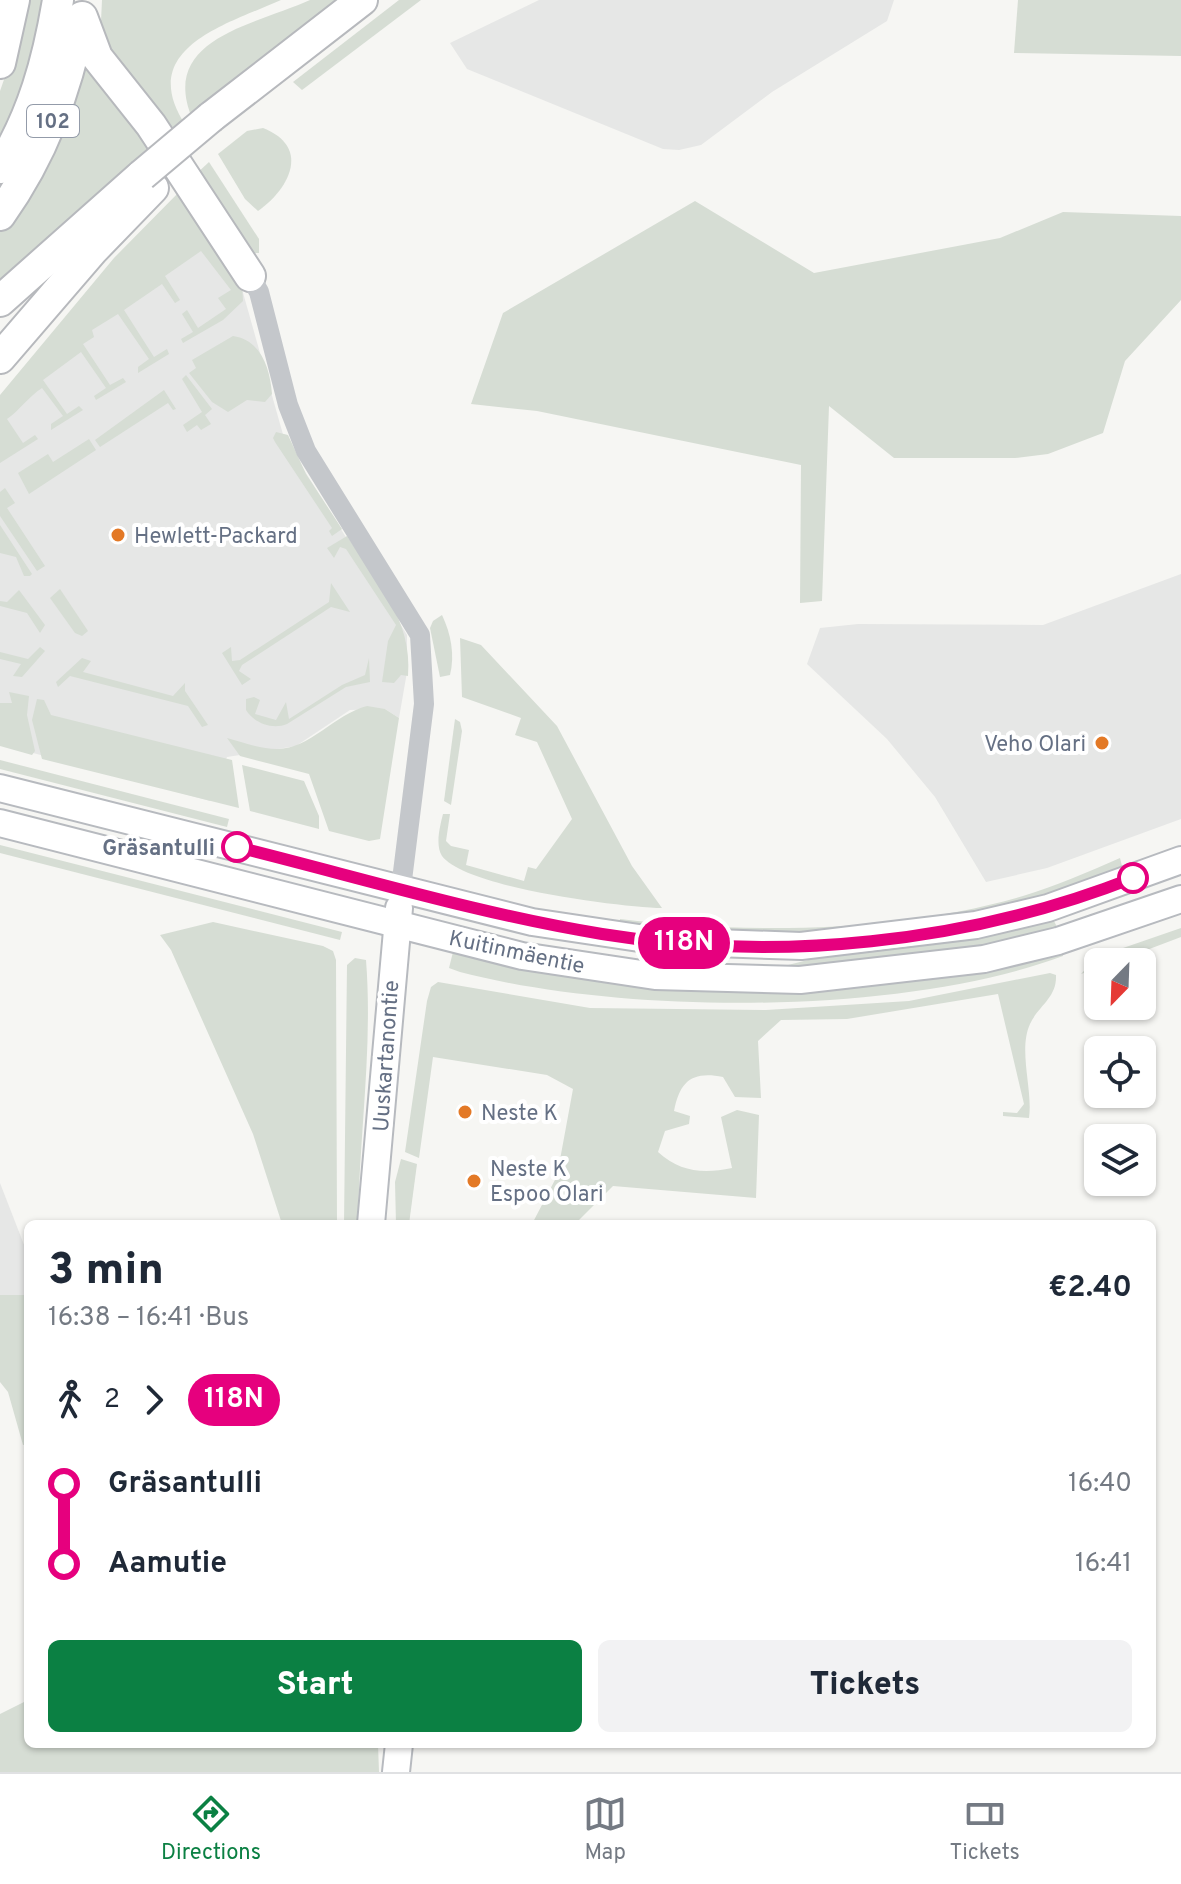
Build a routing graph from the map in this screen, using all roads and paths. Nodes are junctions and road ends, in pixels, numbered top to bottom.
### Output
1 (14, 0) edge
2 (362, 0) edge
3 (74, 6) edge
4 (0, 63) edge
5 (0, 168) edge
6 (148, 181) junction
7 (0, 215) edge
8 (250, 276) joint
9 (0, 301) edge
10 (0, 358) edge
11 (0, 788) edge
12 (0, 823) edge
13 (1181, 860) edge
14 (401, 888) junction
15 (1181, 899) edge
16 (397, 922) junction
17 (371, 1220) edge
18 (399, 1748) edge
19 (399, 1748) edge
20 (396, 1772) edge
21 (402, 1772) edge

1 - 4 highway
2 - 6 highway, bridge
3 - 5 highway, 102
3 - 7 highway, 102
3 - 8 highway
6 - 9 highway
6 - 10 highway
8 - 14 street
11 - 14 main road, Kuitinmäentie
12 - 16 main road, Kuitinmäentie
13 - 14 main road, Kuitinmäentie
14 - 16 main road, Uuskartanontie
15 - 16 main road, Kuitinmäentie
16 - 17 main road, Uuskartanontie
18 - 20 main road
19 - 21 main road

